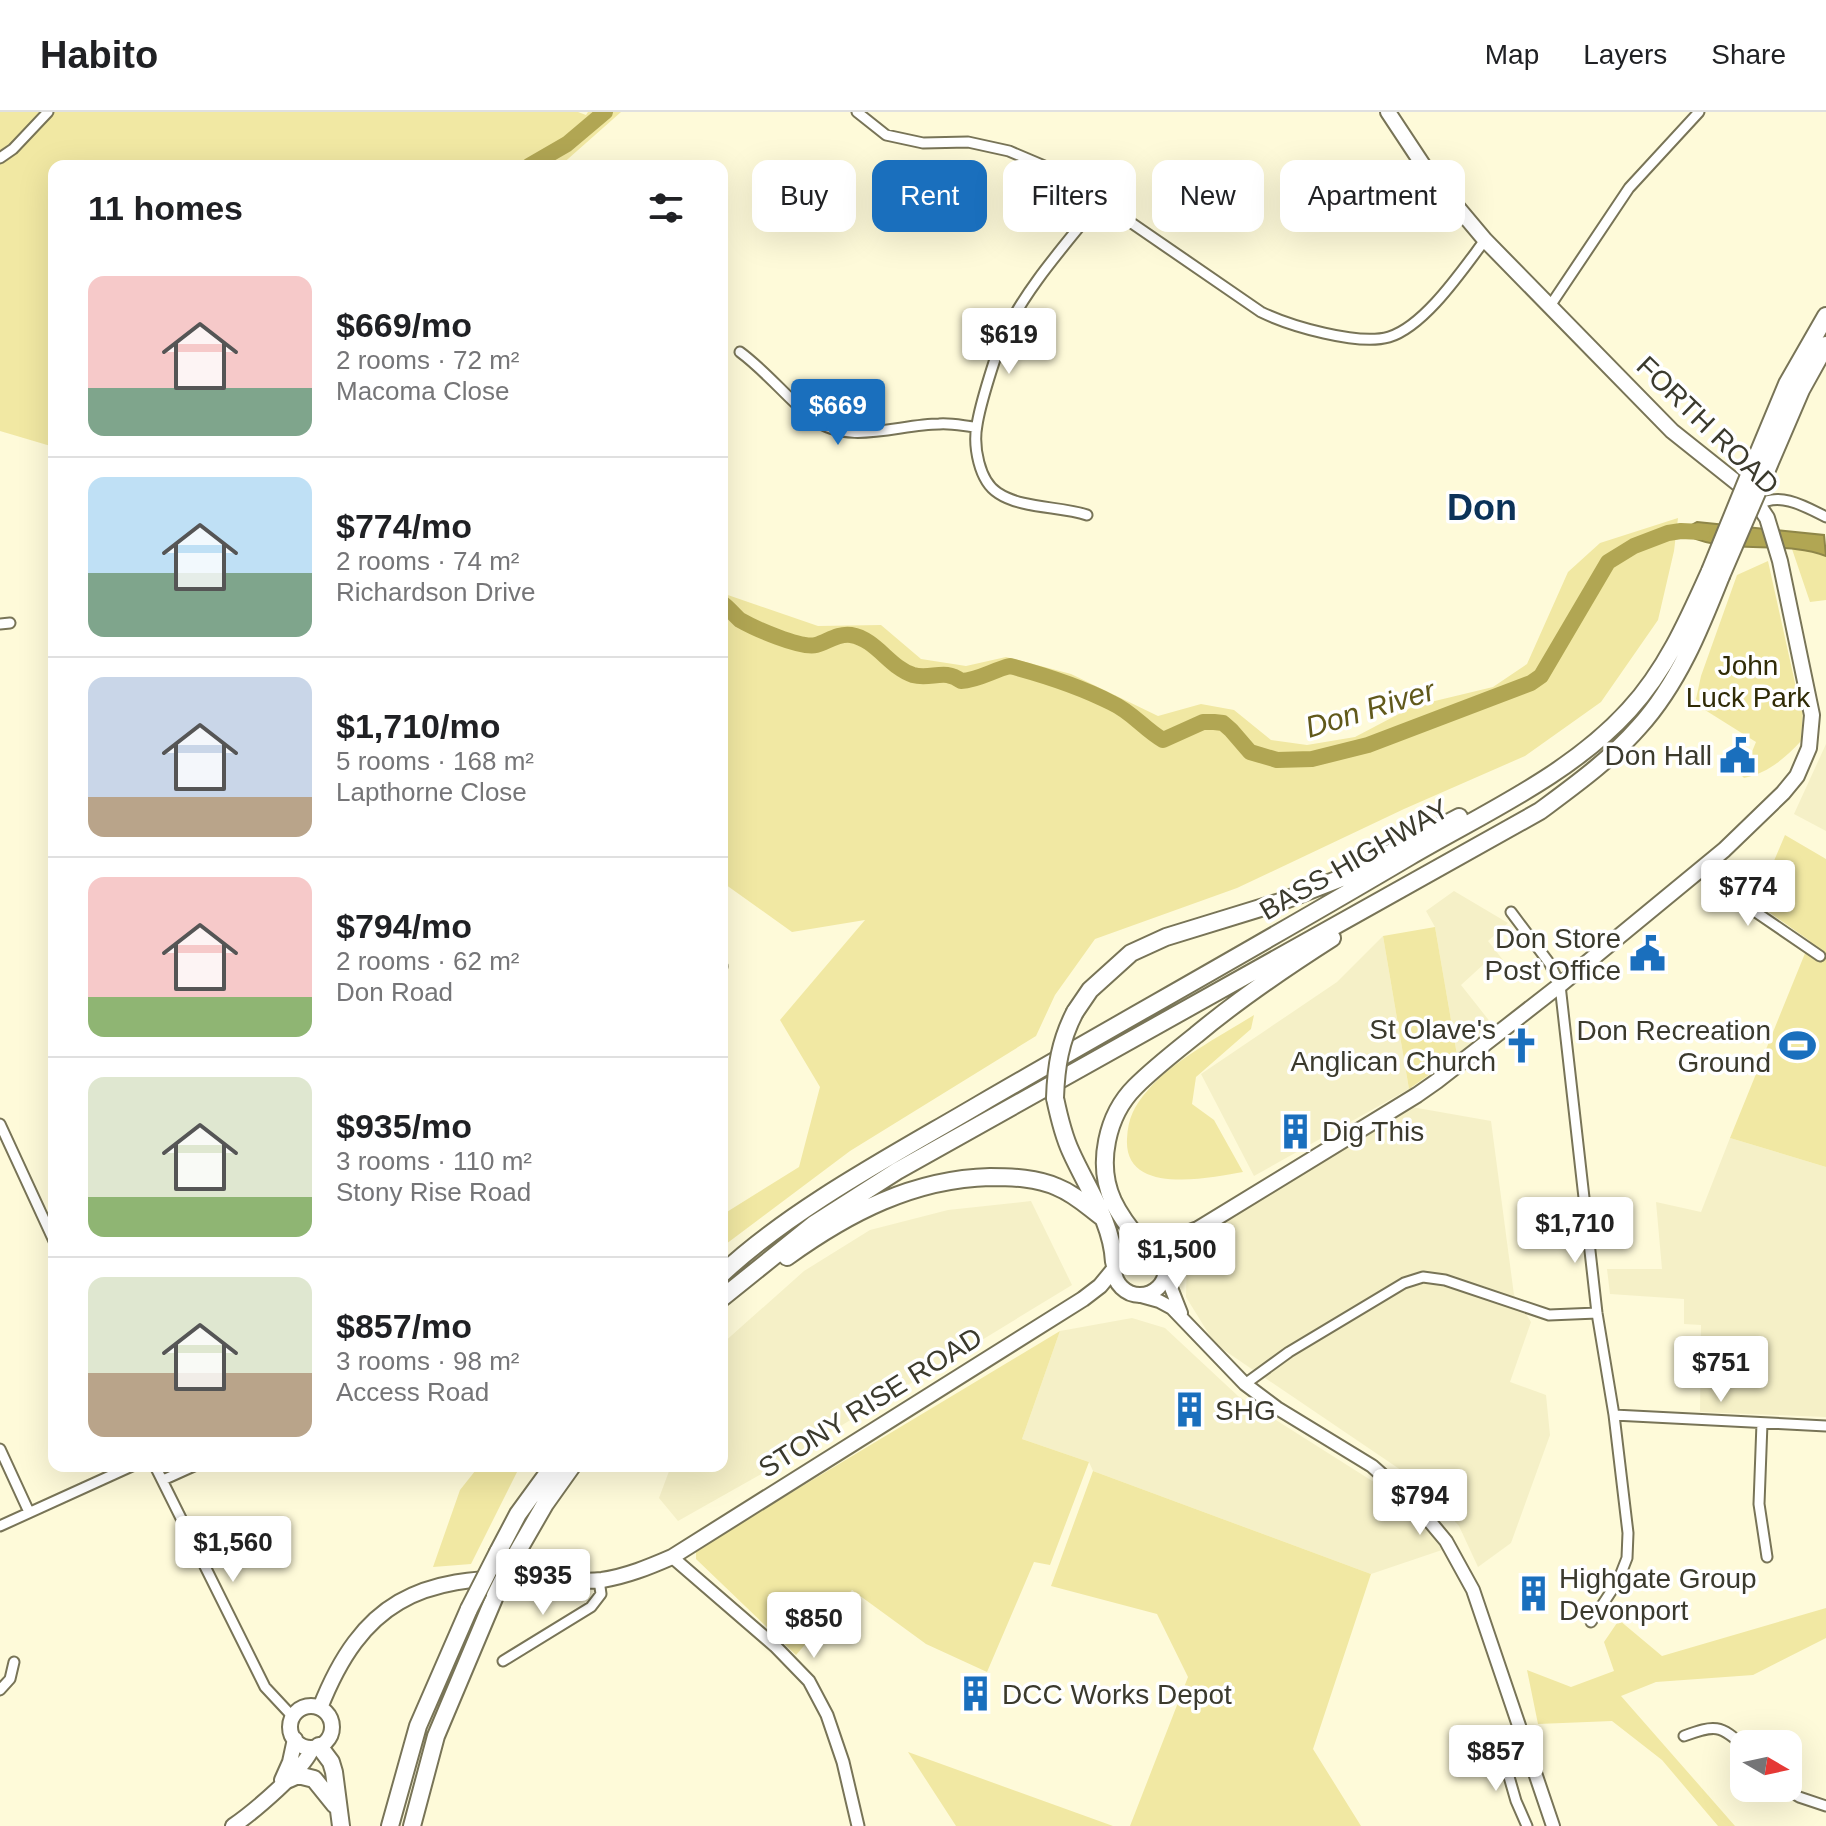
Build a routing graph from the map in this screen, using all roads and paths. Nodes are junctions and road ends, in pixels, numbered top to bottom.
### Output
1 (48, 112) edge
2 (857, 112) edge
3 (1388, 112) edge
4 (1699, 112) edge
5 (0, 158) edge
6 (1030, 160) edge
7 (1136, 226) edge
8 (1077, 232) edge
9 (1485, 240) junction
10 (1550, 306) junction
11 (1826, 316) edge
12 (1826, 345) edge
13 (740, 352) dead end
14 (976, 427) junction
15 (1758, 471) junction
16 (1758, 505) junction
17 (1087, 515) dead end
18 (1826, 517) edge
19 (1715, 574) junction
20 (1548, 776) junction
21 (1457, 856) junction
22 (1699, 870) junction
23 (1511, 912) dead end
24 (1820, 956) dead end
25 (1560, 985) junction
26 (0, 1124) edge
27 (1103, 1218) junction
28 (48, 1228) edge
29 (1198, 1229) junction
30 (1147, 1244) junction
31 (1114, 1266) junction
32 (728, 1269) edge
33 (1166, 1269) junction
34 (1124, 1291) junction
35 (728, 1293) edge
36 (1141, 1296) junction
37 (1083, 1299) junction
38 (728, 1304) edge
39 (1597, 1313) junction
40 (1189, 1326) junction
41 (1245, 1384) junction
42 (1614, 1415) junction
43 (1762, 1423) junction
44 (1826, 1426) edge
45 (0, 1449) edge
46 (119, 1472) edge
47 (158, 1472) edge
48 (181, 1472) edge
49 (549, 1472) edge
50 (568, 1472) edge
51 (163, 1480) junction
52 (29, 1512) junction
53 (0, 1526) edge
54 (672, 1557) junction
55 (1767, 1557) dead end
56 (599, 1580) junction
57 (1591, 1622) dead end
58 (503, 1661) dead end
59 (14, 1662) dead end
60 (0, 1690) edge
61 (320, 1708) junction
62 (293, 1717) junction
63 (1730, 1733) edge
64 (1684, 1736) dead end
65 (295, 1739) junction
66 (315, 1747) junction
67 (1501, 1749) dead end
68 (283, 1783) junction
69 (1802, 1798) edge
70 (1826, 1806) edge
71 (339, 1818) edge
72 (233, 1826) edge
73 (390, 1826) edge
74 (412, 1826) edge
75 (858, 1826) edge
76 (1527, 1826) edge
77 (1553, 1826) edge

1 - 5 street
2 - 6 street
3 - 9 main road, FORTH ROAD
4 - 10 street
7 - 9 street
8 - 14 street
9 - 10 main road, FORTH ROAD
10 - 16 main road, FORTH ROAD
11 - 15 highway, BASS HIGHWAY
12 - 15 highway, BASS HIGHWAY
13 - 14 street
14 - 17 street
15 - 19 highway, BASS HIGHWAY, bridge
16 - 18 street
16 - 22 main road, FORTH ROAD
19 - 20 highway, BASS HIGHWAY
19 - 21 highway, BASS HIGHWAY
20 - 27 highway, bridge
20 - 32 highway, BASS HIGHWAY
21 - 30 highway
21 - 35 highway, BASS HIGHWAY
22 - 24 street
22 - 25 main road, FORTH ROAD
23 - 25 street
25 - 29 main road
25 - 39 street
26 - 28 street
27 - 31 highway
27 - 38 highway
29 - 30 main road
29 - 33 main road
30 - 31 main road
30 - 33 main road
31 - 34 main road
31 - 37 main road, STONY RISE ROAD
33 - 36 main road
33 - 40 main road
34 - 36 main road
34 - 37 main road, STONY RISE ROAD
36 - 40 main road
37 - 54 main road, STONY RISE ROAD
39 - 41 street
39 - 42 street
40 - 41 main road
41 - 77 main road
42 - 43 street
42 - 57 street
43 - 44 street
43 - 55 street
45 - 52 street
46 - 52 street
47 - 51 street
48 - 51 street
49 - 73 highway, bridge
50 - 74 highway, bridge
51 - 62 street
52 - 53 street
54 - 56 main road, STONY RISE ROAD
54 - 75 street
56 - 58 street
56 - 61 main road, STONY RISE ROAD
59 - 60 street
61 - 62 main road
61 - 66 main road
62 - 65 main road
63 - 64 street
65 - 66 main road
65 - 68 main road
66 - 68 main road
66 - 71 highway
67 - 76 street
68 - 71 highway
68 - 72 main road
69 - 70 street

